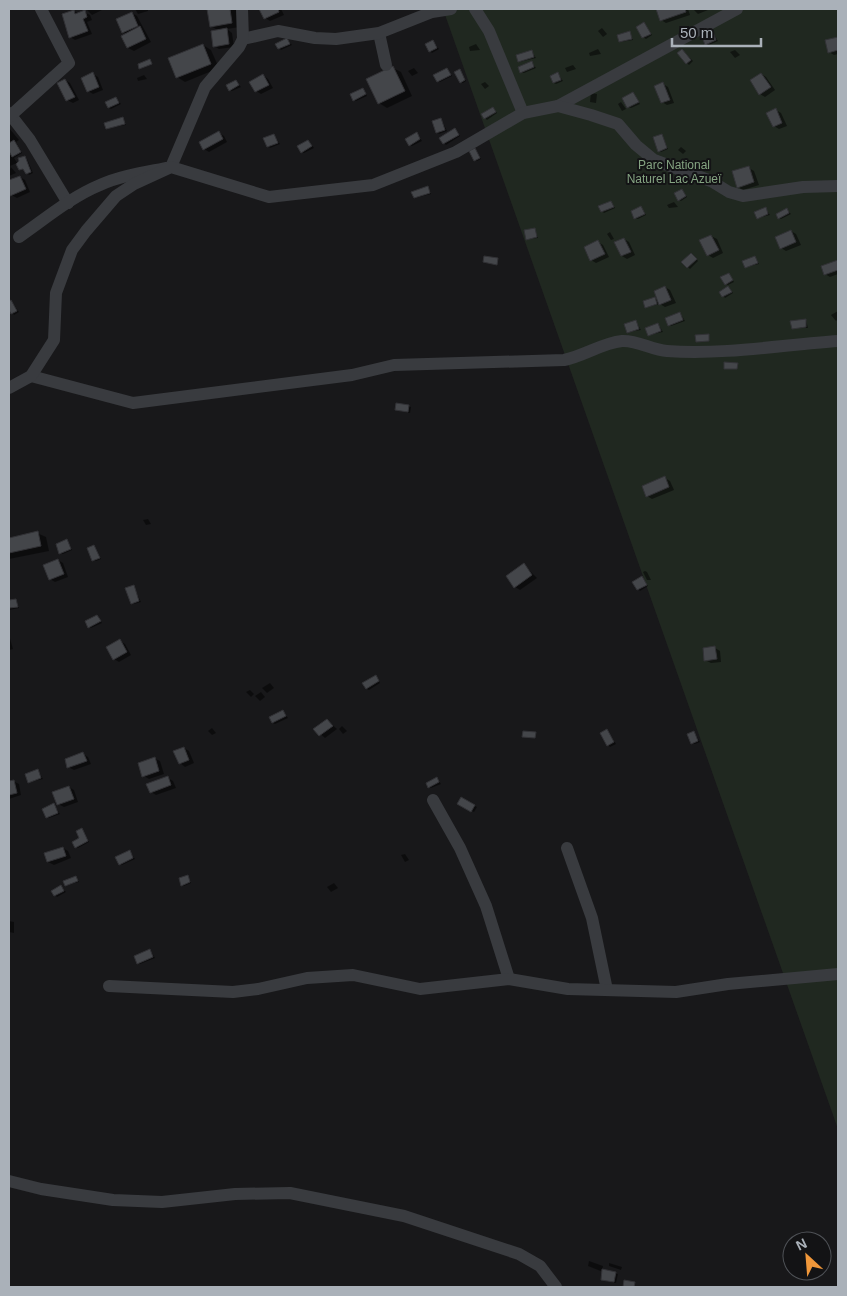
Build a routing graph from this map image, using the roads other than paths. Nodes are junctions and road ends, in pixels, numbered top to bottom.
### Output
1 (41, 9) edge
2 (242, 9) edge
3 (451, 9) edge
4 (475, 9) edge
5 (737, 9) edge
6 (379, 33) junction
7 (243, 39) junction
8 (386, 65) dead end
9 (558, 106) junction
10 (523, 113) junction
11 (9, 115) edge
12 (171, 167) junction
13 (838, 186) edge
14 (68, 203) junction
15 (19, 238) dead end
16 (838, 341) edge
17 (31, 376) junction
18 (9, 388) edge
19 (433, 800) dead end
20 (567, 848) dead end
21 (838, 974) edge
22 (509, 980) junction
23 (109, 986) dead end
24 (608, 990) junction
25 (9, 1181) edge
26 (556, 1287) edge

1 - 11 street
2 - 7 street
3 - 6 street
4 - 10 street
5 - 9 street
6 - 7 street
6 - 8 street
7 - 12 street
9 - 10 street
9 - 13 street
10 - 12 street
11 - 14 street
12 - 14 street
12 - 17 street
14 - 15 street
16 - 17 street
17 - 18 street
19 - 22 street
20 - 24 street
21 - 24 street
22 - 23 street
22 - 24 street
25 - 26 street

